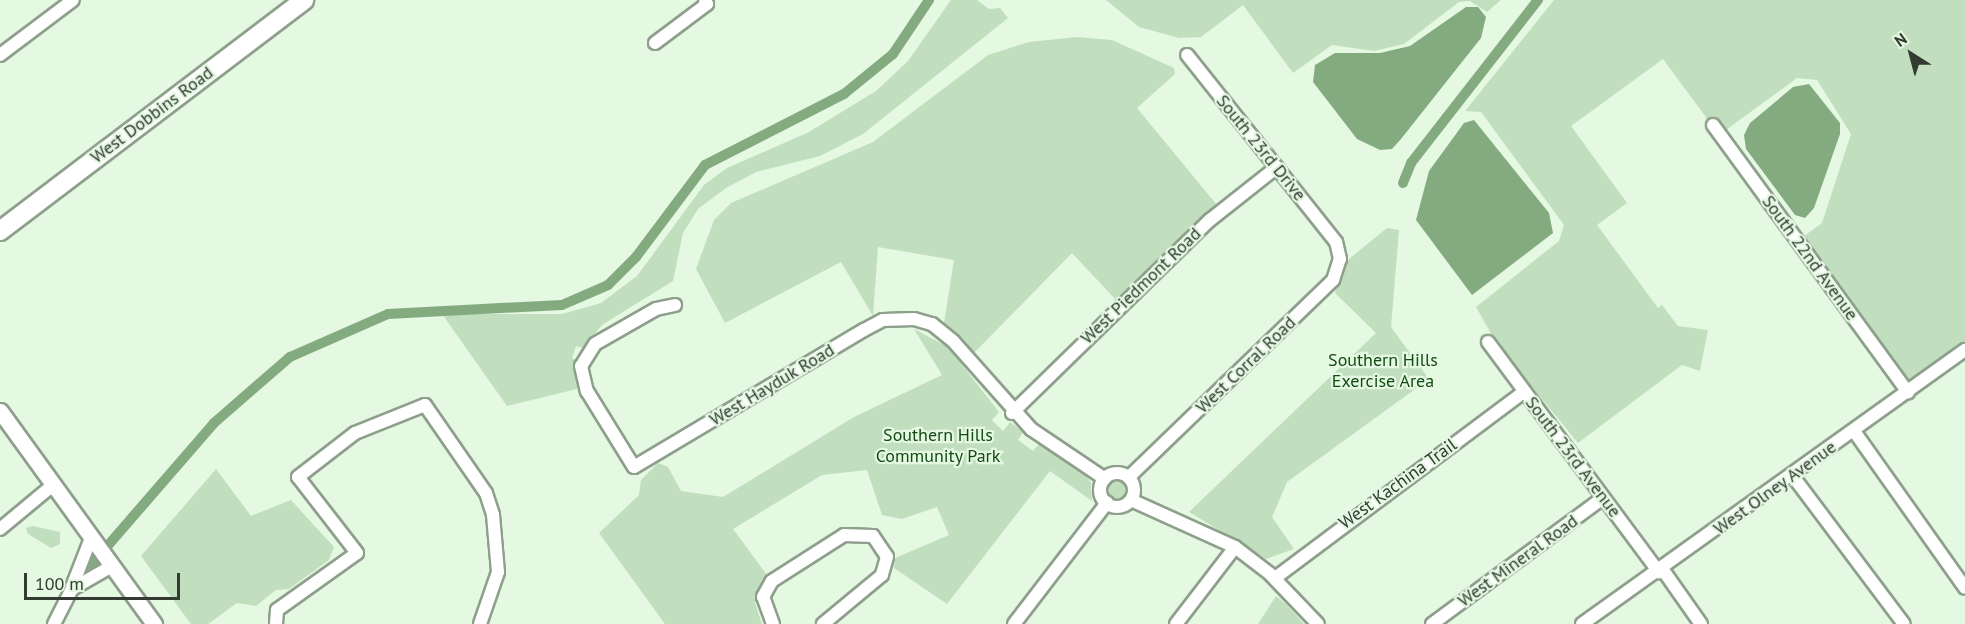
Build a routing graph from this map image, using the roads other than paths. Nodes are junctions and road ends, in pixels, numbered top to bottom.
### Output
1 (73, 0) edge
2 (304, 0) edge
3 (706, 2) edge
4 (655, 43) dead end
5 (0, 55) edge
6 (1187, 55) dead end
7 (1713, 125) dead end
8 (1277, 167) junction
9 (0, 231) edge
10 (1336, 242) joint
11 (675, 305) dead end
12 (1488, 342) dead end
13 (1965, 350) edge
14 (1524, 392) junction
15 (1908, 392) junction
16 (0, 411) edge
17 (1012, 413) junction
18 (1854, 431) junction
19 (1792, 475) junction
20 (1129, 477) junction
21 (1105, 479) junction
22 (53, 485) junction
23 (1603, 498) junction
24 (1131, 500) junction
25 (1107, 503) junction
26 (0, 529) edge
27 (1235, 548) junction
28 (101, 552) junction
29 (1661, 571) junction
30 (1275, 578) junction
31 (1965, 588) edge
32 (72, 589) junction
33 (275, 621) edge
34 (54, 624) edge
35 (154, 624) edge
36 (480, 624) edge
37 (773, 624) edge
38 (823, 624) edge
39 (1014, 624) edge
40 (1176, 624) edge
41 (1318, 624) edge
42 (1432, 624) edge
43 (1582, 624) edge
44 (1701, 624) edge
45 (1904, 624) edge

1 - 5 street
2 - 9 main road, West Dobbins Road
3 - 4 street
6 - 8 street, South 23rd Drive
7 - 15 street, South 22nd Avenue
8 - 10 street, South 23rd Drive
8 - 17 street, West Piedmont Road
10 - 20 street, West Corral Road
11 - 17 street, West Hayduk Road
12 - 14 street, South 23rd Avenue
13 - 15 street, West Olney Avenue
14 - 23 street, South 23rd Avenue
14 - 30 street, West Kachina Trail
15 - 18 street, West Olney Avenue
16 - 22 street
17 - 21 street
18 - 19 street, West Olney Avenue
18 - 31 street
19 - 29 street, West Olney Avenue
19 - 45 street
20 - 21 street
20 - 24 street
21 - 25 street
22 - 26 street
22 - 28 street
23 - 29 street, South 23rd Avenue
23 - 42 street, West Mineral Road
24 - 25 street
24 - 27 street
25 - 39 street
27 - 30 street
27 - 40 street
28 - 32 street
28 - 32 street
28 - 35 street
29 - 43 street, West Olney Avenue
29 - 44 street, South 23rd Avenue
30 - 41 street
32 - 34 street
33 - 36 street
37 - 38 street

